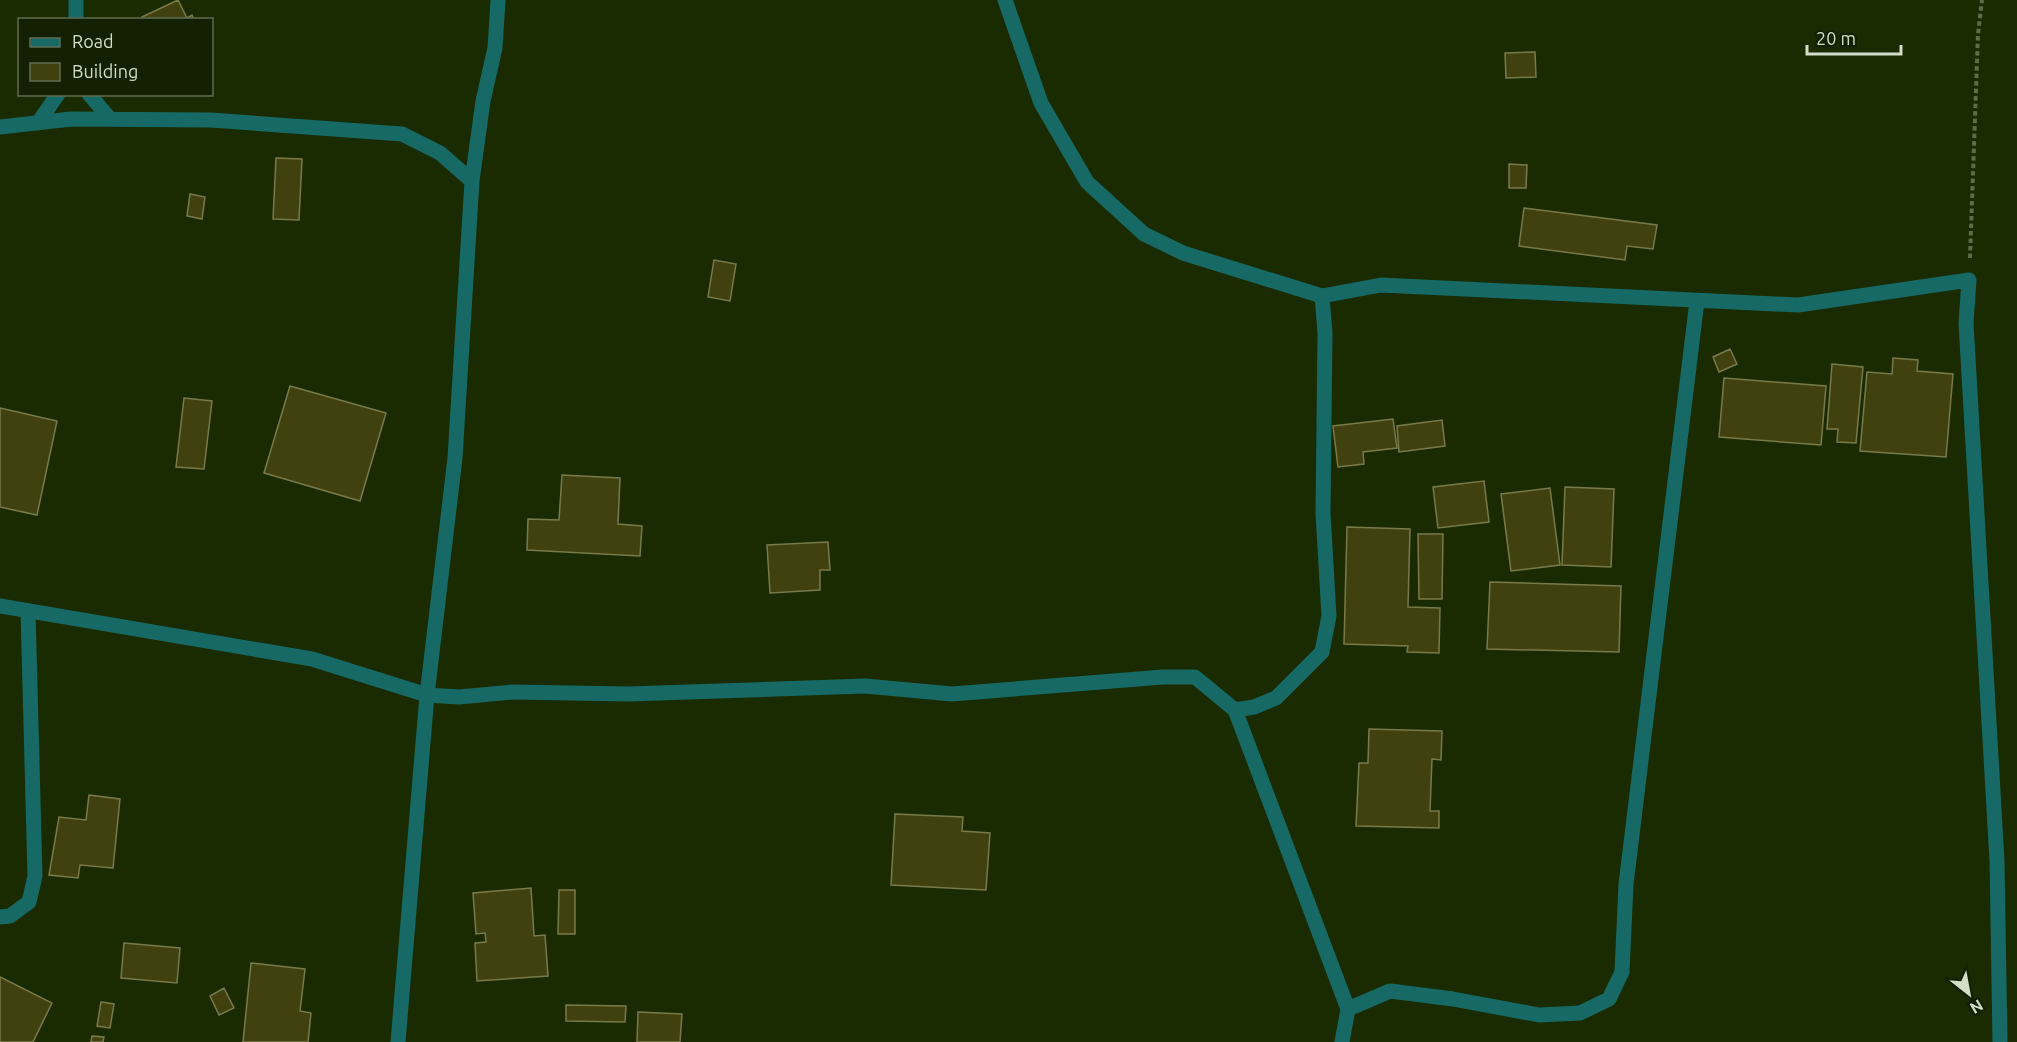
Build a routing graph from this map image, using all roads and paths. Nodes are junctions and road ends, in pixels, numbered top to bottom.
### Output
1 (76, 0) edge
2 (498, 0) edge
3 (1005, 0) edge
4 (1982, 0) edge
5 (76, 18) edge
6 (57, 96) edge
7 (91, 96) edge
8 (110, 120) junction
9 (38, 123) junction
10 (0, 127) edge
11 (472, 181) junction
12 (1969, 280) junction
13 (1322, 296) junction
14 (1697, 301) junction
15 (0, 606) edge
16 (28, 611) junction
17 (427, 695) junction
18 (1235, 710) junction
19 (0, 916) edge
20 (1348, 1009) junction
21 (398, 1042) edge
22 (1342, 1042) edge
23 (2000, 1042) edge

1 - 5 street
2 - 11 street
3 - 13 street
4 - 12 path
6 - 9 street
7 - 8 street
8 - 9 street
8 - 11 street
9 - 10 street
11 - 17 street
12 - 14 street
12 - 23 street
13 - 14 street
13 - 18 street
14 - 20 street
15 - 16 street
16 - 17 street
16 - 19 street
17 - 18 street
17 - 21 street
18 - 20 street
20 - 22 street

